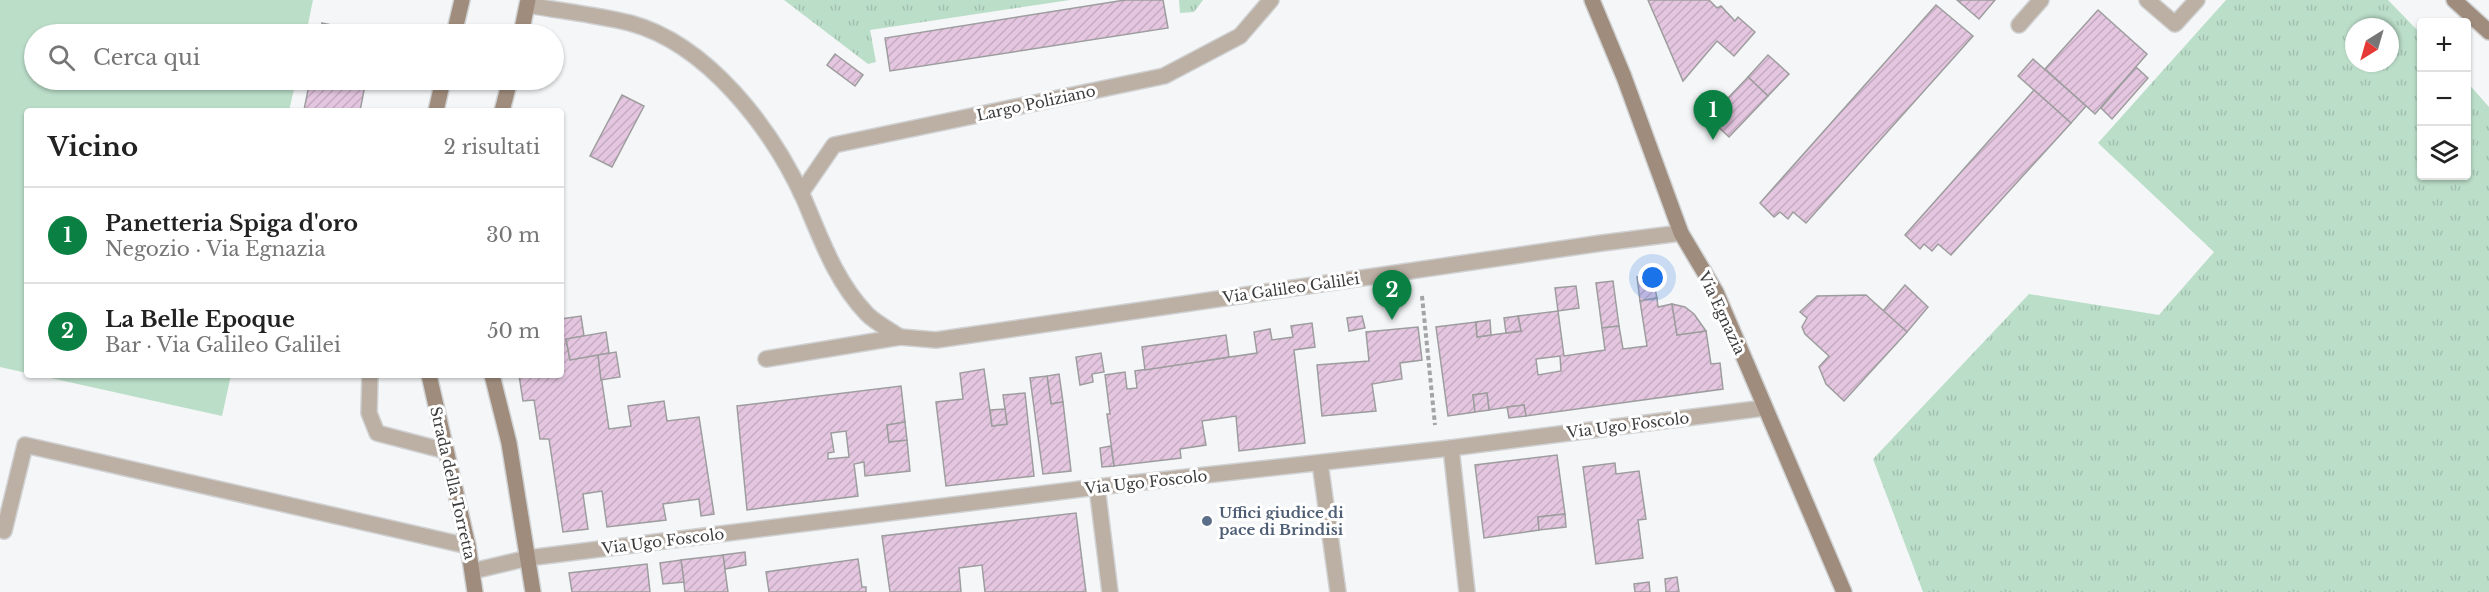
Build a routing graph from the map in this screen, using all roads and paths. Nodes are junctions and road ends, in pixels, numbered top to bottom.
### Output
1 (462, 0) edge
2 (1271, 0) edge
3 (1592, 0) edge
4 (2041, 0) edge
5 (2147, 0) edge
6 (2197, 0) edge
7 (2454, 0) edge
8 (528, 3) edge
9 (456, 24) edge
10 (523, 24) edge
11 (2019, 25) dead end
12 (2489, 32) edge
13 (441, 90) edge
14 (507, 90) edge
15 (437, 108) edge
16 (503, 108) edge
17 (801, 193) junction
18 (1681, 233) junction
19 (1420, 269) junction
20 (900, 337) junction
21 (766, 359) dead end
22 (370, 378) edge
23 (430, 378) edge
24 (493, 378) edge
25 (1764, 408) junction
26 (1444, 449) junction
27 (446, 451) junction
28 (1320, 463) junction
29 (1097, 487) junction
30 (4, 531) dead end
31 (468, 546) junction
32 (528, 558) junction
33 (473, 571) junction
34 (475, 592) edge
35 (533, 592) edge
36 (1110, 592) edge
37 (1338, 592) edge
38 (1467, 592) edge
39 (1844, 592) edge

1 - 9 street
2 - 17 street, Largo Poliziano
3 - 18 street, Via Egnazia
4 - 11 street
5 - 6 street
7 - 12 street
8 - 10 street
8 - 17 street
13 - 15 street
14 - 16 street
17 - 20 street
18 - 19 street, Via Galileo Galilei
18 - 25 street, Via Egnazia
19 - 20 street, Via Galileo Galilei
19 - 26 path
20 - 21 street, Via Galileo Galilei
22 - 27 street
23 - 27 street, Strada della Torretta
24 - 32 street
25 - 26 street, Via Ugo Foscolo
25 - 39 street, Via Egnazia
26 - 28 street, Via Ugo Foscolo
26 - 38 street
27 - 31 street, Strada della Torretta
28 - 29 street, Via Ugo Foscolo
28 - 37 street
29 - 32 street, Via Ugo Foscolo
29 - 36 street
30 - 31 street
31 - 33 street, Strada della Torretta
32 - 33 street, Via Ugo Foscolo
32 - 35 street
33 - 34 street, Strada della Torretta

